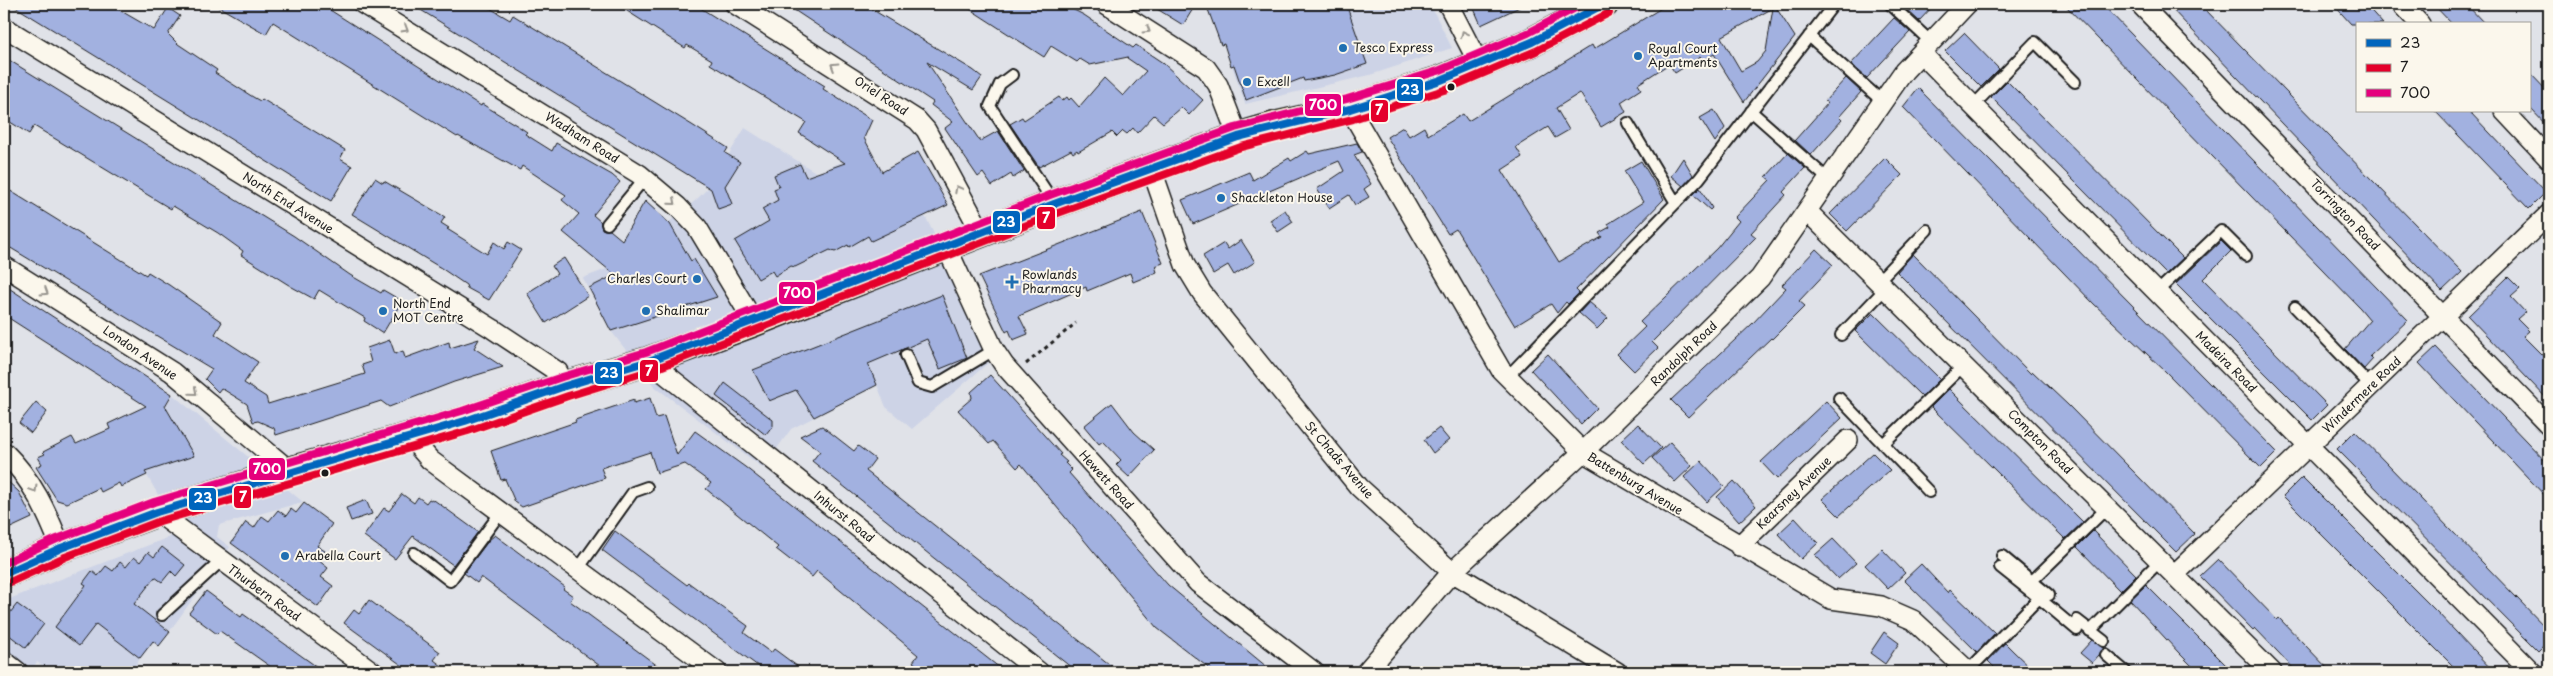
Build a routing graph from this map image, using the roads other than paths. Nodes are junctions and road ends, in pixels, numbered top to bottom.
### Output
1 (363, 4) edge
2 (735, 4) edge
3 (1106, 4) edge
4 (1448, 4) edge
5 (1604, 4) edge
6 (1834, 4) edge
7 (1890, 4) edge
8 (2140, 4) edge
9 (2401, 4) edge
10 (1960, 6) edge
11 (2418, 22) edge
12 (4, 27) edge
13 (1810, 36) junction
14 (1926, 47) junction
15 (1479, 64) junction
16 (1012, 75) dead end
17 (2074, 82) dead end
18 (1883, 102) junction
19 (1973, 106) junction
20 (1350, 109) junction
21 (1751, 111) junction
22 (2505, 112) edge
23 (1628, 122) dead end
24 (1238, 137) junction
25 (2549, 159) edge
26 (1151, 168) junction
27 (644, 179) junction
28 (1829, 180) junction
29 (1676, 203) junction
30 (1054, 204) junction
31 (1807, 211) junction
32 (2549, 214) edge
33 (608, 224) dead end
34 (1927, 230) dead end
35 (981, 232) junction
36 (946, 246) junction
37 (2246, 256) dead end
38 (4, 266) edge
39 (1882, 285) junction
40 (2157, 292) junction
41 (2295, 307) dead end
42 (2443, 316) junction
43 (754, 322) junction
44 (1841, 335) dead end
45 (994, 350) junction
46 (906, 355) dead end
47 (648, 361) junction
48 (1963, 366) junction
49 (1507, 377) junction
50 (565, 386) junction
51 (2371, 386) junction
52 (1839, 398) dead end
53 (2549, 426) edge
54 (411, 438) junction
55 (1848, 440) dead end
56 (1883, 444) junction
57 (2309, 446) junction
58 (4, 452) edge
59 (1583, 452) junction
60 (290, 471) junction
61 (647, 487) dead end
62 (1929, 492) dead end
63 (2107, 508) junction
64 (157, 512) junction
65 (501, 512) junction
66 (1739, 546) junction
67 (61, 548) junction
68 (414, 553) dead end
69 (221, 561) junction
70 (2160, 561) junction
71 (578, 569) junction
72 (1452, 572) junction
73 (4, 574) edge
74 (2174, 575) junction
75 (2032, 581) junction
76 (2044, 597) junction
77 (162, 615) dead end
78 (2090, 630) junction
79 (2104, 641) dead end
80 (2106, 655) dead end
81 (4, 661) edge
82 (18, 672) edge
83 (372, 672) edge
84 (717, 672) edge
85 (1039, 672) edge
86 (1314, 672) edge
87 (1366, 672) edge
88 (1616, 672) edge
89 (1968, 672) edge
90 (2126, 672) edge
91 (2272, 672) edge
92 (2532, 672) edge

1 -> 27 street, Wadham Road
35 -> 2 street, Oriel Road
3 -> 24 street
15 -> 4 street
5 - 15 main road
6 - 13 lane
7 - 14 lane
8 - 42 street, Torrington Road
9 - 11 street
10 - 14 street, Randolph Road
12 - 50 street, North End Avenue
13 - 18 lane
13 - 21 lane
14 - 18 street, Randolph Road
14 - 19 street, Madeira Road
15 - 20 main road
16 - 30 lane
17 - 19 lane
18 - 28 street, Randolph Road
19 - 40 street, Madeira Road
20 - 24 main road
20 - 49 street, Battenburg Avenue
21 - 28 lane
21 - 29 lane
22 - 25 street
23 - 29 lane
24 - 26 main road
26 - 30 main road
26 - 72 street, St Chads Avenue
27 - 33 lane
27 -> 43 street, Wadham Road
28 - 31 street, Randolph Road
29 - 49 lane
30 - 35 main road
31 - 39 street, Compton Road
31 - 59 street, Randolph Road
32 - 42 street, Windermere Road
34 - 39 lane
35 - 36 main road
36 - 43 main road
36 - 45 street, Hewett Road
37 - 40 lane
38 -> 60 street, London Avenue
39 - 44 lane
39 - 48 street, Compton Road
40 - 57 street, Madeira Road
41 - 51 lane
42 - 51 street, Windermere Road
42 - 53 street, Torrington Road
43 - 47 main road
45 - 46 lane
45 - 86 street, Hewett Road
47 - 50 main road
47 - 85 street, Inhurst Road
48 - 56 lane
48 - 63 street, Compton Road
49 - 59 street, Battenburg Avenue
50 - 54 main road
51 - 57 street, Windermere Road
52 - 56 lane
54 - 60 main road
54 - 65 street
55 - 66 street, Kearsney Avenue
56 - 62 lane
57 - 74 street, Windermere Road
57 - 92 street, Madeira Road
58 -> 67 street
59 - 66 street, Battenburg Avenue
59 - 72 street, Randolph Road
60 - 64 main road
61 - 71 lane
63 - 70 street, Compton Road
63 - 75 lane
64 - 67 main road
64 - 69 street, Thurbern Road
65 - 68 lane
65 - 71 street
66 - 89 street, Battenburg Avenue
67 - 73 main road
69 - 77 lane
69 - 83 street, Thurbern Road
70 - 74 street, Compton Road
70 - 78 lane
71 - 84 street
72 - 87 street, Randolph Road
72 - 88 street, St Chads Avenue
74 - 91 street, Compton Road
75 - 76 lane
75 - 76 lane
76 - 78 lane
76 - 89 lane
78 - 79 lane
80 - 90 lane
81 - 82 street

